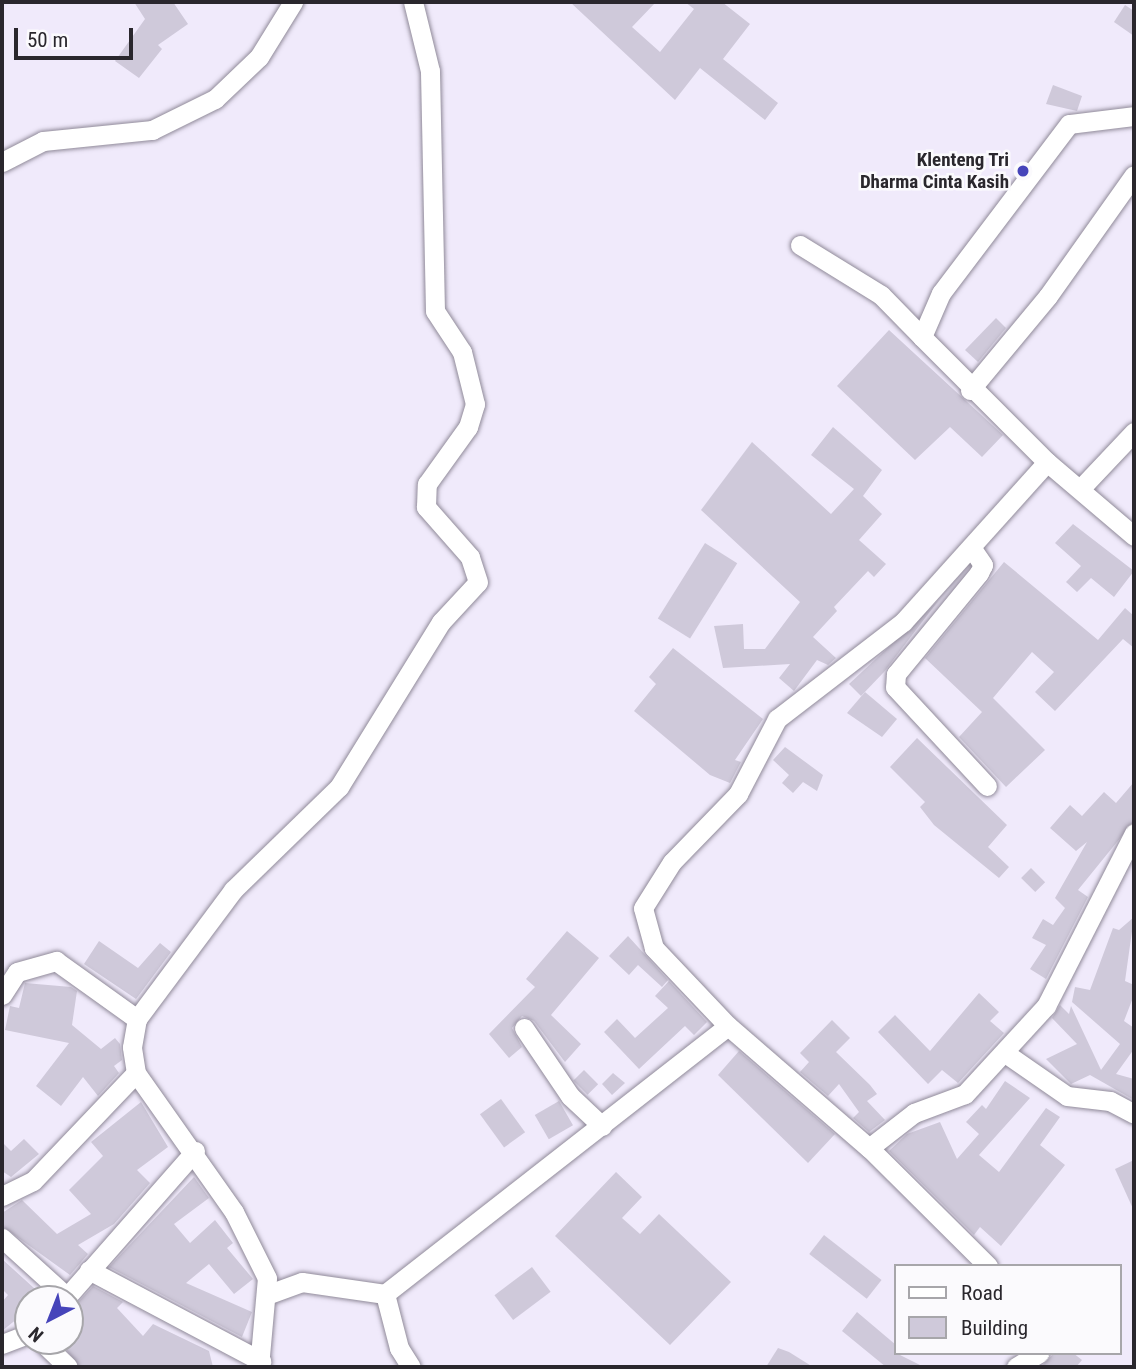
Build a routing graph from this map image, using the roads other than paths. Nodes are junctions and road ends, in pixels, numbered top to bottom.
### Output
1 (293, 2) edge
2 (413, 2) edge
3 (1134, 116) edge
4 (2, 162) edge
5 (1134, 175) edge
6 (800, 245) dead end
7 (922, 337) junction
8 (970, 390) junction
9 (1134, 432) edge
10 (1047, 461) junction
11 (1081, 488) junction
12 (1134, 536) edge
13 (973, 550) junction
14 (987, 786) dead end
15 (1134, 833) edge
16 (2, 995) edge
17 (137, 1019) junction
18 (728, 1026) junction
19 (524, 1028) dead end
20 (1005, 1053) junction
21 (136, 1073) junction
22 (1134, 1114) edge
23 (603, 1126) junction
24 (869, 1148) junction
25 (195, 1151) junction
26 (2, 1196) edge
27 (2, 1238) edge
28 (986, 1264) edge
29 (89, 1270) junction
30 (52, 1285) edge
31 (77, 1285) edge
32 (269, 1294) junction
33 (385, 1294) junction
34 (1036, 1355) edge
35 (260, 1364) edge
36 (411, 1367) edge
37 (1016, 1367) edge

1 - 4 street
2 - 17 street
3 - 7 street
5 - 8 street
6 - 7 street
7 - 8 street
8 - 10 street
9 - 11 street
10 - 11 street
10 - 13 street
11 - 12 street
13 - 14 street
13 - 18 street
15 - 20 street
16 - 17 street
17 - 21 street
18 - 23 street
18 - 24 street
19 - 23 street
20 - 22 street
20 - 24 street
21 - 25 street
21 - 26 street
23 - 33 street
24 - 28 street
25 - 29 street
25 - 32 street
27 - 30 street
29 - 31 street
29 - 35 street
32 - 33 street
32 - 35 street
33 - 36 street
34 - 37 street

